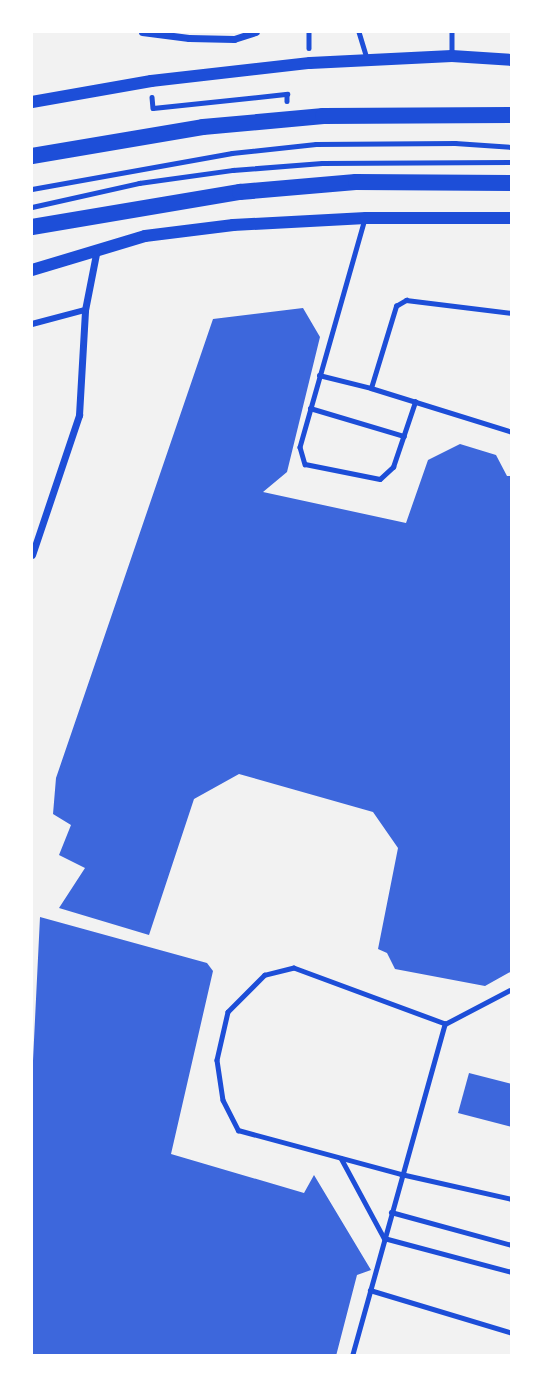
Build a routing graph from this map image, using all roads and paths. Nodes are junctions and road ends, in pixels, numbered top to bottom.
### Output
1 (142, 32) edge
2 (255, 32) edge
3 (359, 32) edge
4 (453, 32) edge
5 (453, 56) junction
6 (367, 59) junction
7 (512, 61) edge
8 (151, 81) junction
9 (286, 94) dead end
10 (32, 102) edge
11 (512, 115) edge
12 (512, 147) edge
13 (32, 156) edge
14 (512, 162) edge
15 (512, 183) edge
16 (32, 189) edge
17 (32, 207) edge
18 (366, 218) junction
19 (512, 218) edge
20 (32, 227) edge
21 (97, 249) junction
22 (32, 270) edge
23 (85, 310) junction
24 (512, 313) edge
25 (32, 324) edge
26 (319, 375) junction
27 (371, 388) junction
28 (415, 402) junction
29 (310, 408) junction
30 (512, 432) edge
31 (404, 436) junction
32 (32, 555) edge
33 (512, 989) edge
34 (445, 1024) junction
35 (341, 1158) junction
36 (401, 1174) junction
37 (512, 1199) edge
38 (391, 1212) junction
39 (384, 1238) junction
40 (512, 1245) edge
41 (512, 1272) edge
42 (370, 1290) junction
43 (512, 1333) edge
44 (352, 1356) edge

1 - 2 street
3 - 6 lane
4 - 5 lane
5 - 6 street
5 - 7 street
6 - 8 street
8 - 9 path
8 - 10 street
11 - 13 highway
12 - 16 lane
14 - 17 lane
15 - 20 highway
18 - 19 street
18 - 21 street
18 - 26 lane
21 - 22 street
21 - 23 street
23 - 25 street
23 - 32 street
24 - 27 lane
26 - 27 lane
26 - 29 lane
27 - 28 lane
28 - 30 lane
28 - 31 lane
29 - 31 lane
29 - 31 lane
33 - 34 lane
34 - 35 lane
34 - 36 lane
35 - 36 lane
35 - 39 lane
36 - 37 lane
36 - 38 lane
38 - 39 lane
38 - 40 lane
39 - 41 lane
39 - 42 lane
42 - 43 lane
42 - 44 lane

